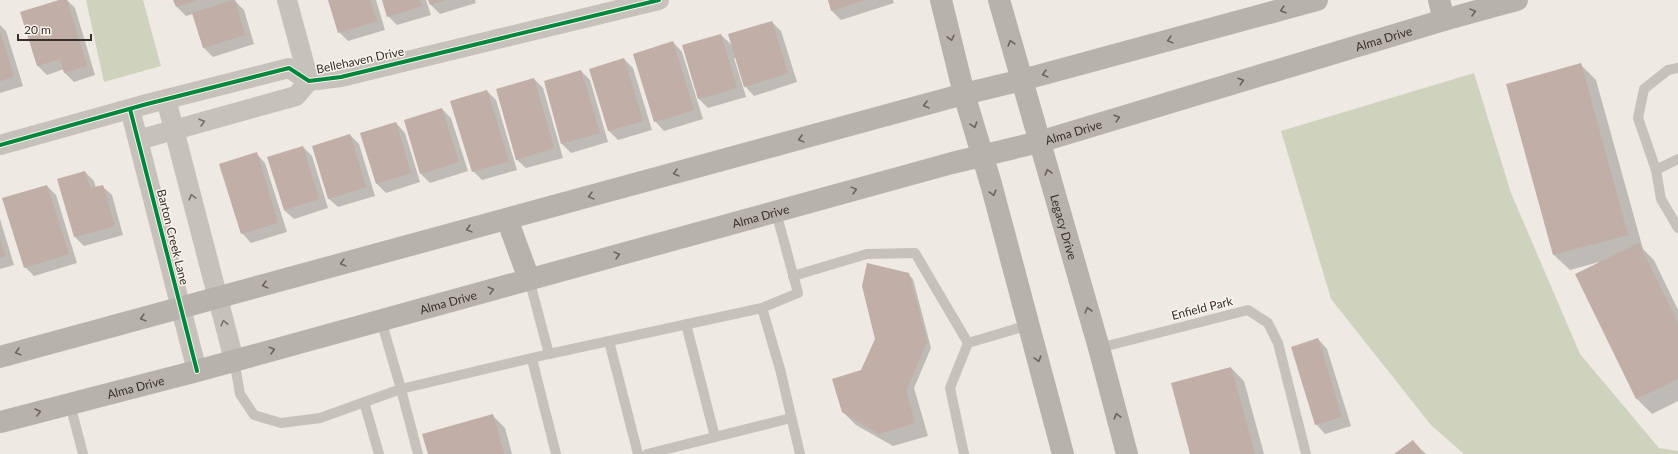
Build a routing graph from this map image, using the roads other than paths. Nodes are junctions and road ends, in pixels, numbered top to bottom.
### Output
1 (287, 0) edge
2 (659, 0) edge
3 (942, 0) edge
4 (999, 0) edge
5 (1317, 0) edge
6 (1517, 0) edge
7 (1441, 10) edge
8 (1678, 68) edge
9 (1022, 80) junction
10 (309, 81) junction
11 (964, 94) junction
12 (166, 99) junction
13 (130, 109) junction
14 (174, 130) junction
15 (138, 140) junction
16 (1039, 142) junction
17 (0, 145) edge
18 (983, 155) junction
19 (1678, 159) edge
20 (1656, 170) junction
21 (776, 212) junction
22 (507, 219) junction
23 (1678, 228) edge
24 (793, 276) junction
25 (529, 279) junction
26 (218, 298) junction
27 (181, 308) junction
28 (762, 308) junction
29 (381, 320) junction
30 (686, 324) junction
31 (1029, 325) junction
32 (609, 341) junction
33 (968, 343) junction
34 (1098, 348) junction
35 (549, 354) junction
36 (0, 357) edge
37 (532, 359) junction
38 (234, 360) junction
39 (197, 370) junction
40 (401, 389) junction
41 (364, 402) junction
42 (70, 404) junction
43 (791, 418) junction
44 (0, 422) edge
45 (715, 437) junction
46 (83, 454) edge
47 (379, 454) edge
48 (418, 454) edge
49 (556, 454) edge
50 (638, 454) edge
51 (647, 454) edge
52 (800, 454) edge
53 (964, 454) edge
54 (1063, 454) edge
55 (1127, 454) edge
56 (1306, 454) edge

1 - 10 street
2 - 10 street, Bellehaven Drive
3 -> 11 main road
9 -> 4 main road, Legacy Drive
5 -> 9 main road
7 -> 6 main road, Alma Drive
16 -> 7 main road, Alma Drive
8 - 20 lane
9 - 11 main road
9 - 16 main road, Legacy Drive
10 - 12 street, Bellehaven Drive
14 -> 10 street, Bellehaven Drive
11 -> 18 main road
11 -> 22 main road
12 - 13 street, Bellehaven Drive
12 - 14 street
13 - 15 street, Barton Creek Lane
13 - 17 street, Bellehaven Drive
14 - 15 street, Bellehaven Drive
26 -> 14 street
15 - 27 street, Barton Creek Lane
16 - 18 main road, Alma Drive
34 -> 16 main road, Legacy Drive
21 -> 18 main road, Alma Drive
18 -> 31 main road
19 - 20 lane
20 - 23 lane
21 - 24 lane
25 -> 21 main road, Alma Drive
22 - 25 main road
22 -> 26 main road
24 - 28 lane
24 - 33 lane
29 -> 25 main road, Alma Drive
25 - 35 lane
26 - 27 main road
38 -> 26 street
27 -> 36 main road
27 - 39 street, Barton Creek Lane
28 - 30 lane
28 - 43 lane
38 -> 29 main road, Alma Drive
29 - 40 lane
30 - 32 lane
30 - 45 lane
31 - 33 lane
31 -> 54 main road
32 - 35 lane
32 - 50 lane
33 - 53 lane
55 -> 34 main road, Legacy Drive
34 - 56 lane, Enfield Park
35 - 37 lane
37 - 40 lane
37 - 49 lane
38 - 39 main road, Alma Drive
38 - 41 lane
39 - 42 main road, Alma Drive
40 - 41 lane
40 - 48 lane
41 - 47 lane
44 -> 42 main road, Alma Drive
42 - 46 lane
43 - 45 lane
43 - 52 lane
45 - 51 lane

